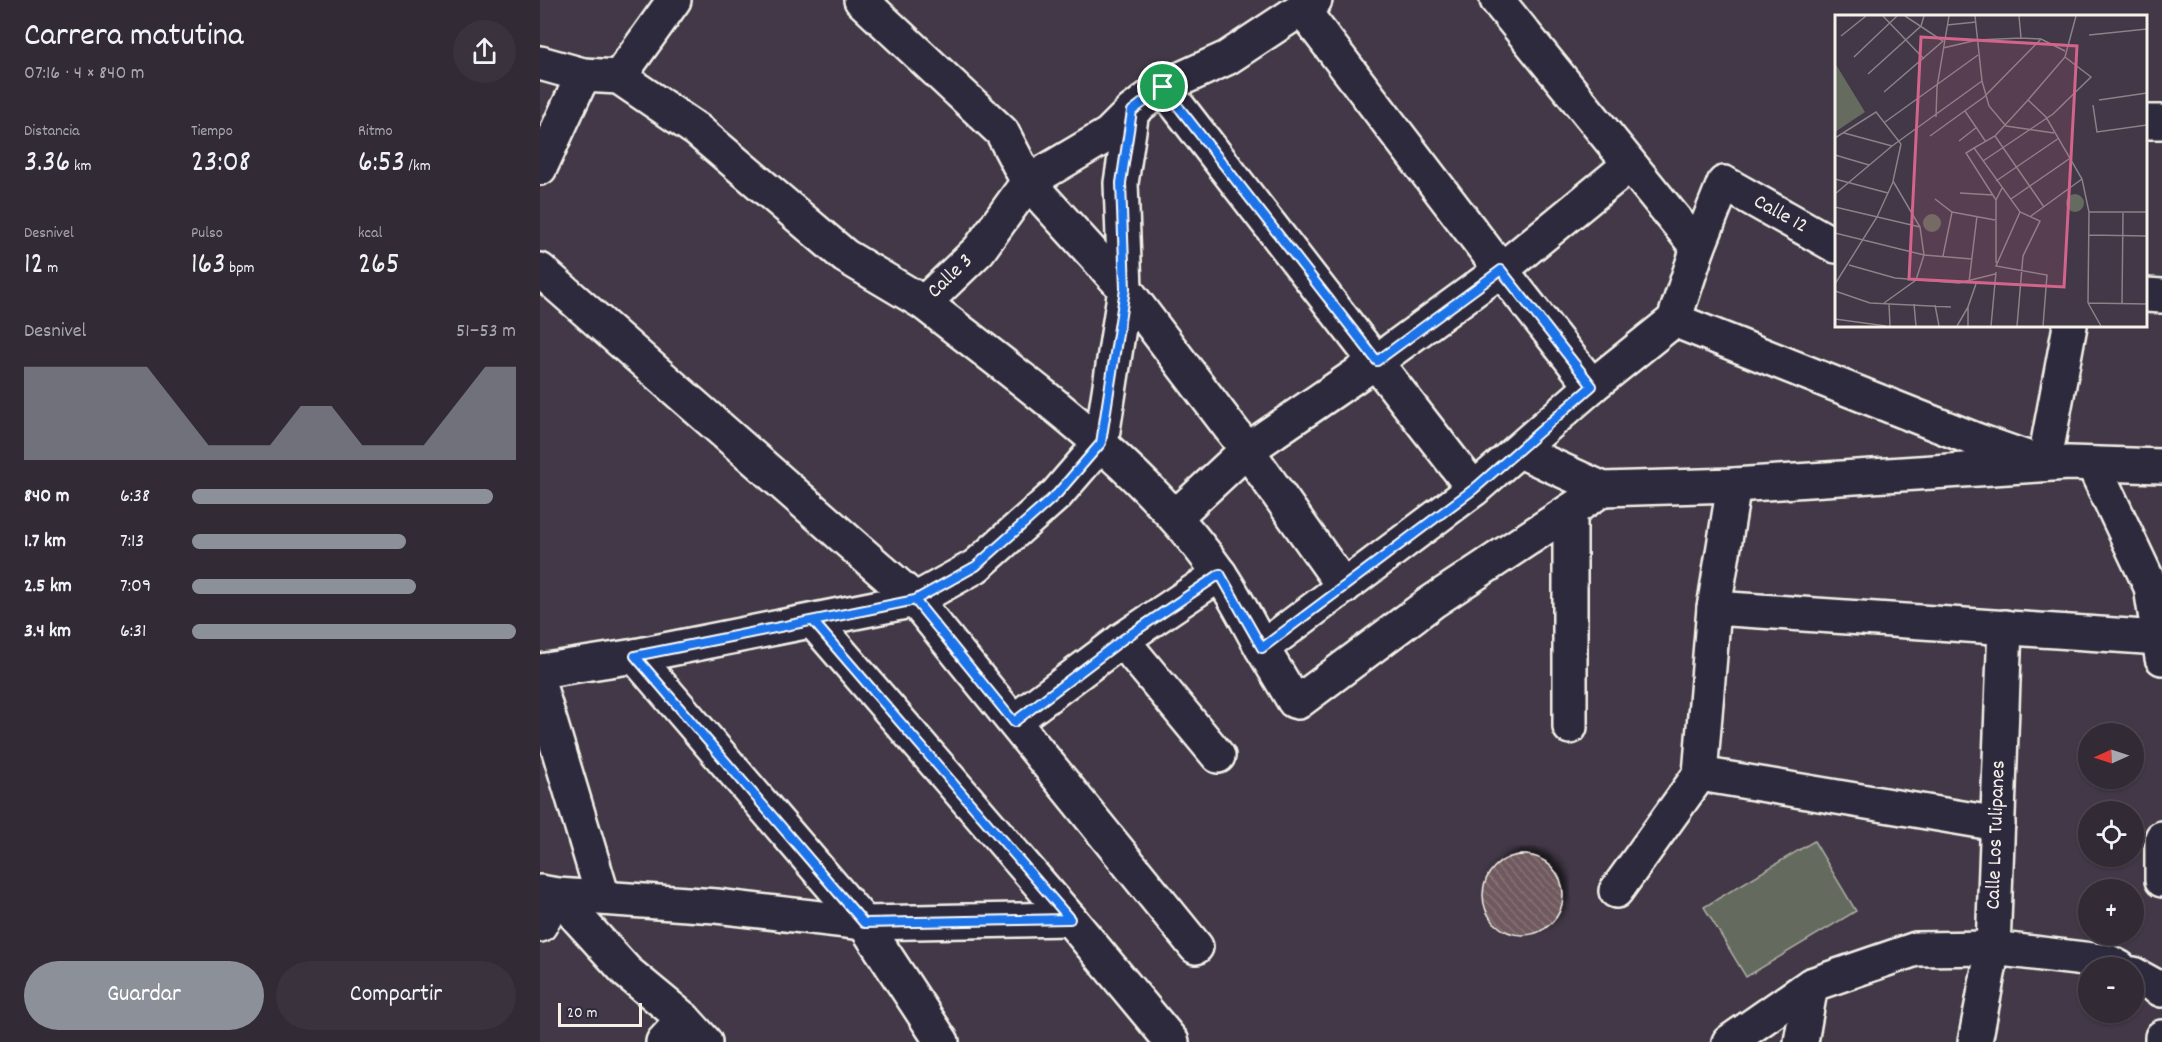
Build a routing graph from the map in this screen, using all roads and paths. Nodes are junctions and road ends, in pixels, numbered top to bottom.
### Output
1 (674, 0) edge
2 (861, 0) edge
3 (1497, 0) edge
4 (1308, 5) edge
5 (540, 63) edge
6 (583, 75) junction
7 (619, 77) junction
8 (1163, 87) junction
9 (1132, 111) junction
10 (1629, 165) junction
11 (540, 168) edge
12 (1028, 183) junction
13 (1835, 245) edge
14 (1698, 248) junction
15 (540, 270) edge
16 (1501, 270) junction
17 (1125, 289) junction
18 (924, 303) junction
19 (1674, 320) junction
20 (2070, 327) edge
21 (1377, 361) junction
22 (1592, 386) junction
23 (1101, 443) junction
24 (1247, 450) junction
25 (1520, 451) junction
26 (2093, 464) junction
27 (2044, 465) junction
28 (2162, 466) edge
29 (1734, 485) junction
30 (1474, 489) junction
31 (1603, 489) junction
32 (1570, 511) junction
33 (1175, 517) junction
34 (1220, 574) junction
35 (1344, 587) junction
36 (2157, 588) edge
37 (915, 600) junction
38 (1714, 608) junction
39 (813, 621) junction
40 (2005, 627) junction
41 (1122, 640) junction
42 (1262, 648) junction
43 (2160, 649) edge
44 (635, 656) junction
45 (540, 670) edge
46 (540, 687) edge
47 (1014, 722) junction
48 (1570, 727) dead end
49 (1218, 756) dead end
50 (1700, 774) junction
51 (1998, 824) junction
52 (2162, 838) edge
53 (2162, 880) edge
54 (1616, 891) dead end
55 (548, 893) edge
56 (603, 897) junction
57 (1070, 919) junction
58 (864, 923) junction
59 (540, 925) edge
60 (1196, 947) dead end
61 (1993, 948) junction
62 (2078, 958) edge
63 (2144, 980) edge
64 (1811, 985) junction
65 (2162, 990) edge
66 (684, 1034) edge
67 (2162, 1037) edge
68 (942, 1042) edge
69 (1172, 1042) edge
70 (1729, 1042) edge
71 (1801, 1042) edge
72 (1975, 1042) edge
73 (2162, 1042) edge

1 - 7 street
2 - 12 street
3 - 10 street
4 - 8 street, Calle 3
4 - 16 street
5 - 6 street
6 - 7 street
6 - 11 street
7 - 18 street, Calle 3
8 - 9 street, Calle 3
8 - 21 street
9 - 12 street, Calle 3
9 - 17 street
10 - 14 street
10 - 16 street
12 - 17 street
12 - 18 street, Calle 3
13 - 14 street, Calle 12
14 - 19 street
15 - 37 street
16 - 21 street
16 - 22 street
17 - 23 street
17 - 24 street
18 - 23 street
19 - 22 street
19 - 27 street
20 - 27 street
21 - 24 street
21 - 30 street
22 - 25 street
23 - 33 street
23 - 37 street
24 - 33 street
24 - 35 street
25 - 30 street
25 - 31 street
26 - 27 street
26 - 28 street
26 - 36 street
27 - 29 street
29 - 31 street
29 - 38 street
30 - 35 street
31 - 32 street
32 - 42 street
32 - 48 street
33 - 34 street
34 - 41 street
34 - 42 street
35 - 42 street
36 - 43 street
37 - 39 street
37 - 47 street
38 - 40 street
38 - 50 street
39 - 44 street
39 - 57 street
40 - 43 street
40 - 51 street, Calle Los Tulipanes
41 - 47 street
41 - 49 street
44 - 45 street
44 - 58 street
46 - 56 street
47 - 60 street
50 - 51 street
50 - 54 street
51 - 61 street, Calle Los Tulipanes
52 - 53 street
55 - 56 street
55 - 59 street
55 - 66 street
56 - 58 street
57 - 58 street
57 - 69 street
58 - 68 street
61 - 62 street
61 - 64 street
61 - 72 street, Calle Los Tulipanes
63 - 65 street
64 - 70 street
64 - 71 street
67 - 73 street

